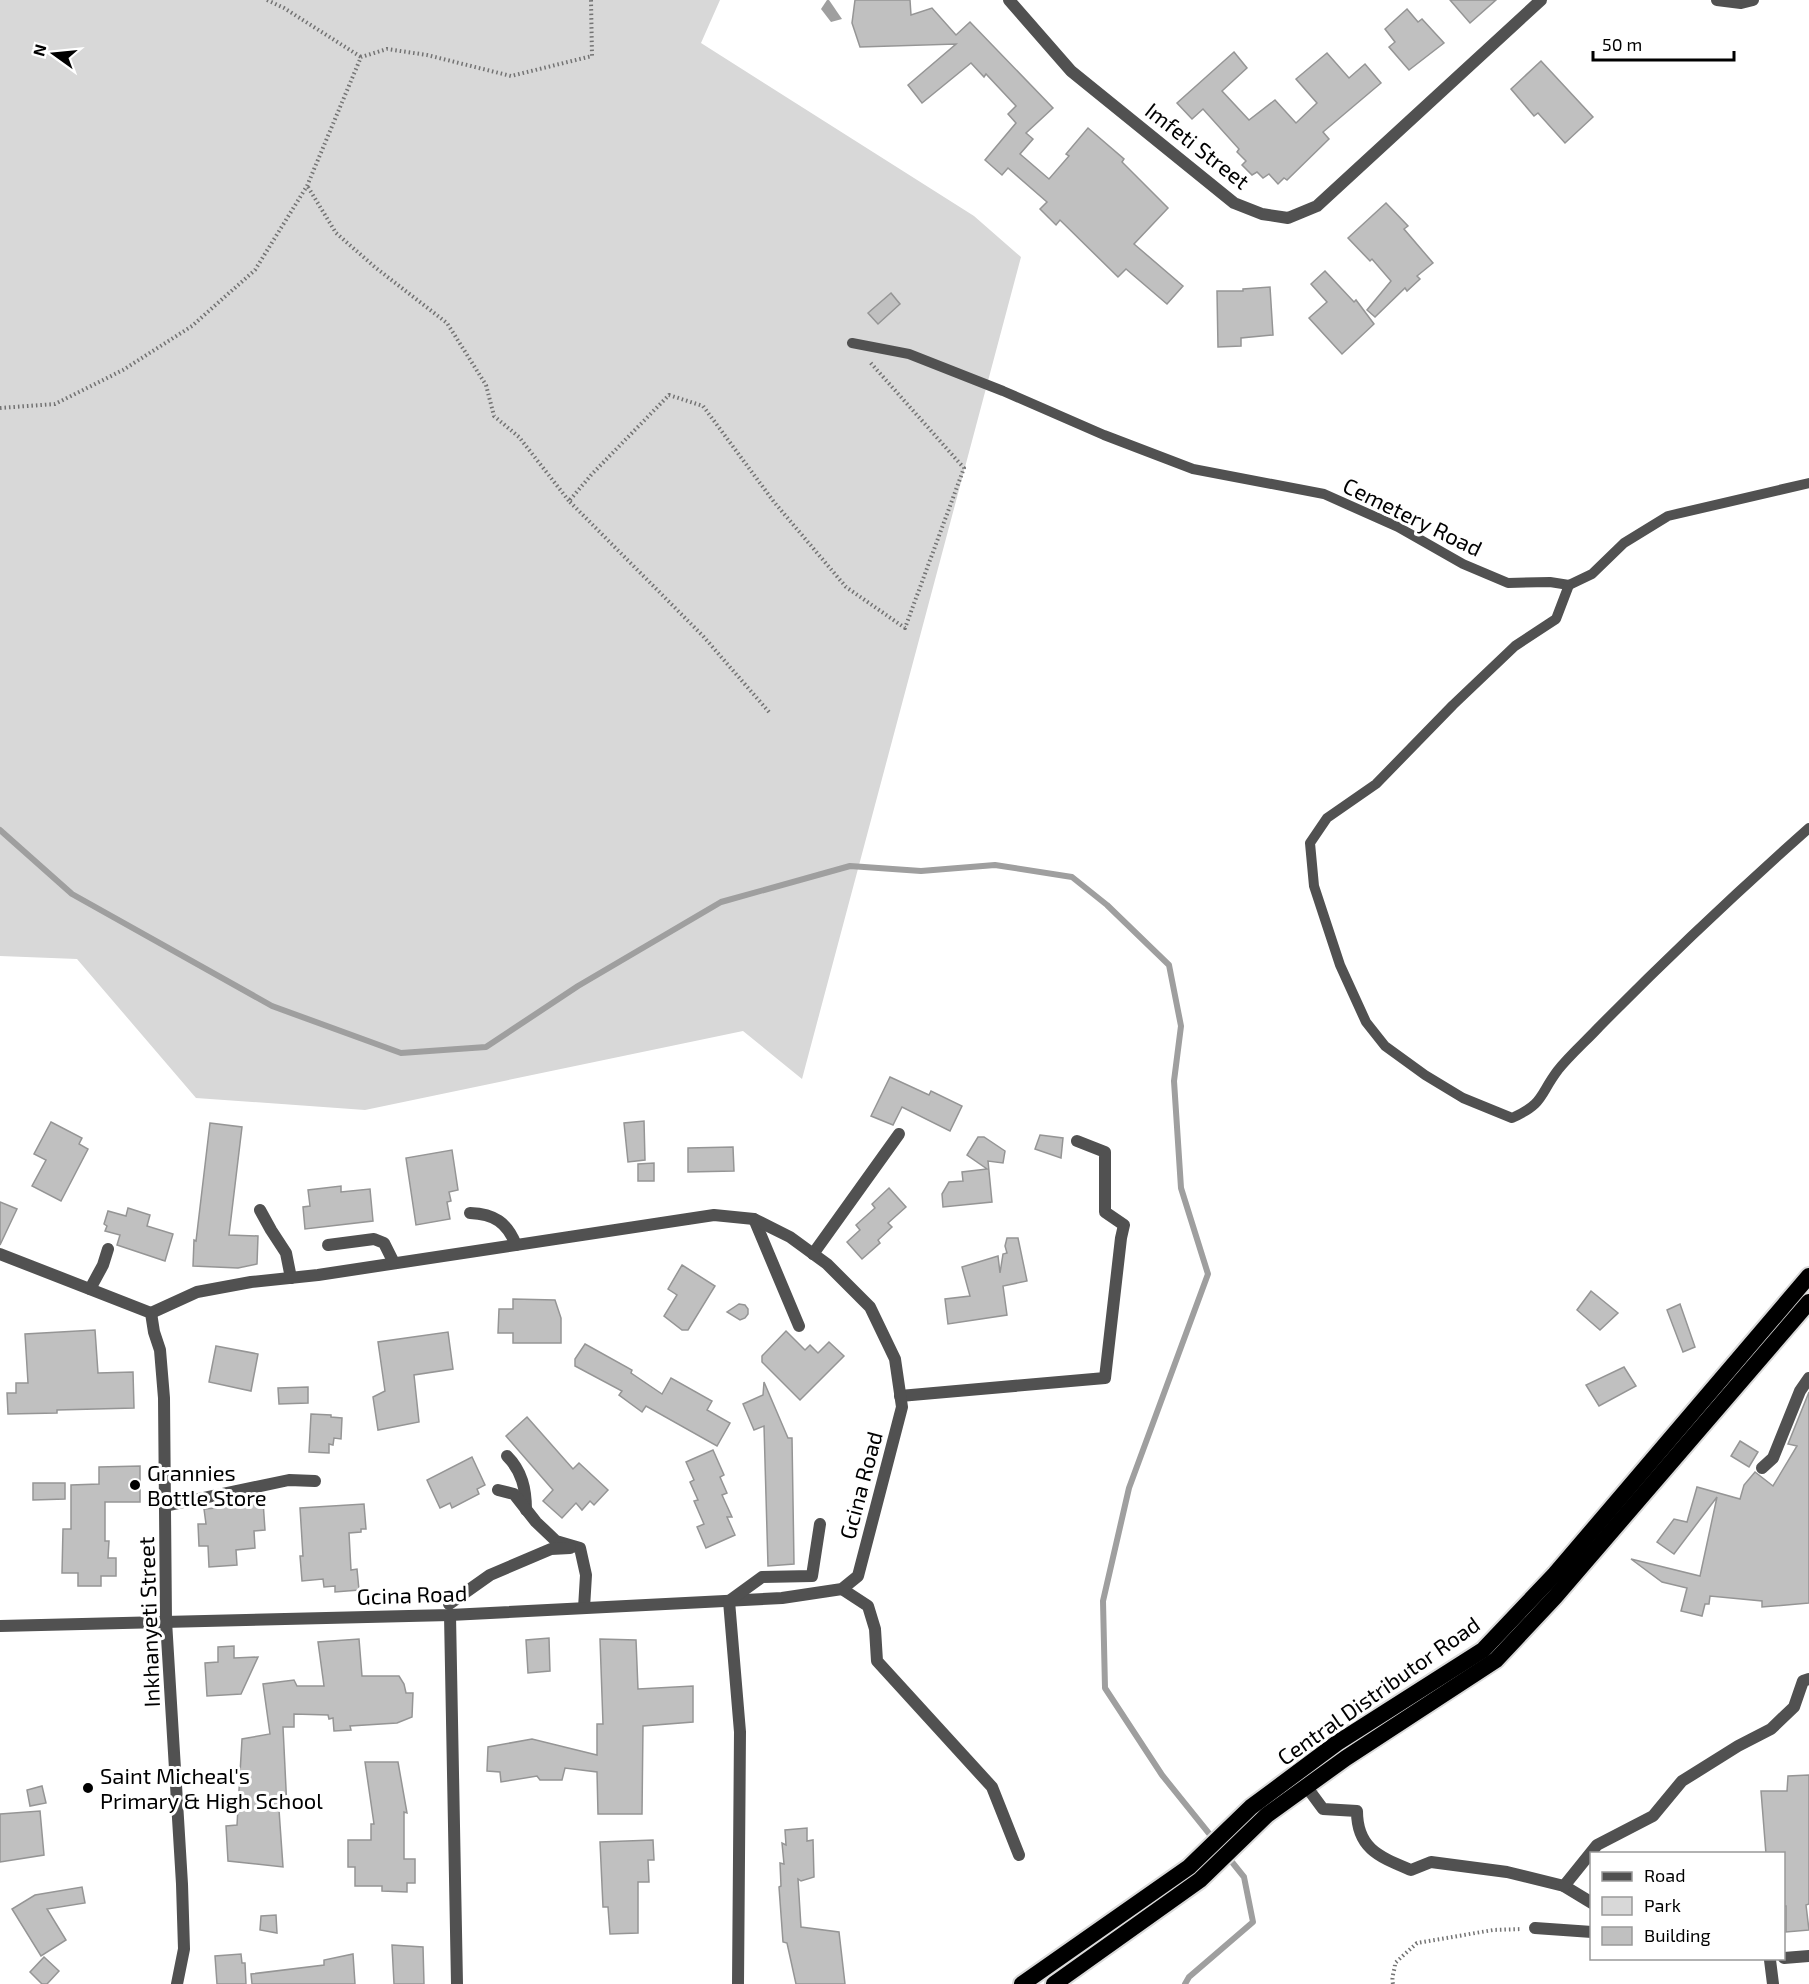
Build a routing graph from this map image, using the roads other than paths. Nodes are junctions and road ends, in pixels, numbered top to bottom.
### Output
1 (1009, 0) edge
2 (1541, 0) edge
3 (1717, 0) edge
4 (1753, 0) edge
5 (852, 343) road end
6 (1809, 483) edge
7 (1569, 585) junction
8 (1809, 828) edge
9 (899, 1134) dead end
10 (1077, 1141) dead end
11 (260, 1210) dead end
12 (470, 1213) dead end
13 (754, 1219) junction
14 (328, 1245) dead end
15 (516, 1245) junction
16 (108, 1248) dead end
17 (0, 1254) edge
18 (813, 1254) junction
19 (394, 1263) junction
20 (1809, 1276) edge
21 (291, 1278) junction
22 (90, 1289) junction
23 (1809, 1302) edge
24 (151, 1313) junction
25 (799, 1326) dead end
26 (1809, 1378) edge
27 (900, 1396) junction
28 (507, 1456) dead end
29 (1761, 1468) dead end
30 (315, 1481) dead end
31 (498, 1490) dead end
32 (165, 1506) junction
33 (526, 1510) junction
34 (820, 1524) dead end
35 (580, 1548) junction
36 (842, 1589) junction
37 (729, 1601) junction
38 (584, 1608) junction
39 (450, 1609) junction
40 (166, 1621) junction
41 (0, 1626) edge
42 (1809, 1679) edge
43 (1306, 1786) junction
44 (1591, 1852) edge
45 (1590, 1854) edge
46 (1018, 1855) dead end
47 (1194, 1873) junction
48 (1564, 1886) junction
49 (1590, 1902) edge
50 (1535, 1928) road end
51 (1590, 1932) edge
52 (1809, 1956) edge
53 (1785, 1958) edge
54 (1774, 1960) edge
55 (177, 1984) edge
56 (457, 1984) edge
57 (738, 1984) edge
58 (1022, 1984) edge
59 (1054, 1984) edge
60 (1773, 1984) edge

1 - 2 street, Imfeti Street
3 - 4 street
5 - 7 lane, Cemetery Road
6 - 7 lane
7 - 8 lane
9 - 18 street
10 - 27 street
11 - 21 street
12 - 15 street
13 - 15 street, Gcina Road
13 - 18 street, Gcina Road
13 - 25 street
14 - 19 street
15 - 19 street, Gcina Road
16 - 22 street
17 - 22 street
18 - 27 street, Gcina Road
19 - 21 street, Gcina Road
20 - 47 highway, Central Distributor Road
21 - 24 street, Gcina Road
22 - 24 street
23 - 43 highway, Central Distributor Road
24 - 32 street, Inkhanyeti Street
26 - 29 street
27 - 36 street, Gcina Road
28 - 33 street
30 - 32 street
31 - 33 street
32 - 40 street, Inkhanyeti Street
33 - 35 street
34 - 37 street
35 - 38 street
35 - 39 street
36 - 37 street, Gcina Road
36 - 46 street
37 - 38 street, Gcina Road
37 - 57 street
38 - 39 street, Gcina Road
39 - 40 street, Gcina Road
39 - 56 street
40 - 41 street, Gcina Road
40 - 55 street, Inkhanyeti Street
42 - 44 street
43 - 47 highway, Central Distributor Road
43 - 48 street
45 - 48 street
47 - 58 highway, Central Distributor Road
47 - 59 highway, Central Distributor Road
48 - 49 street
50 - 51 street
52 - 53 street
54 - 60 street

